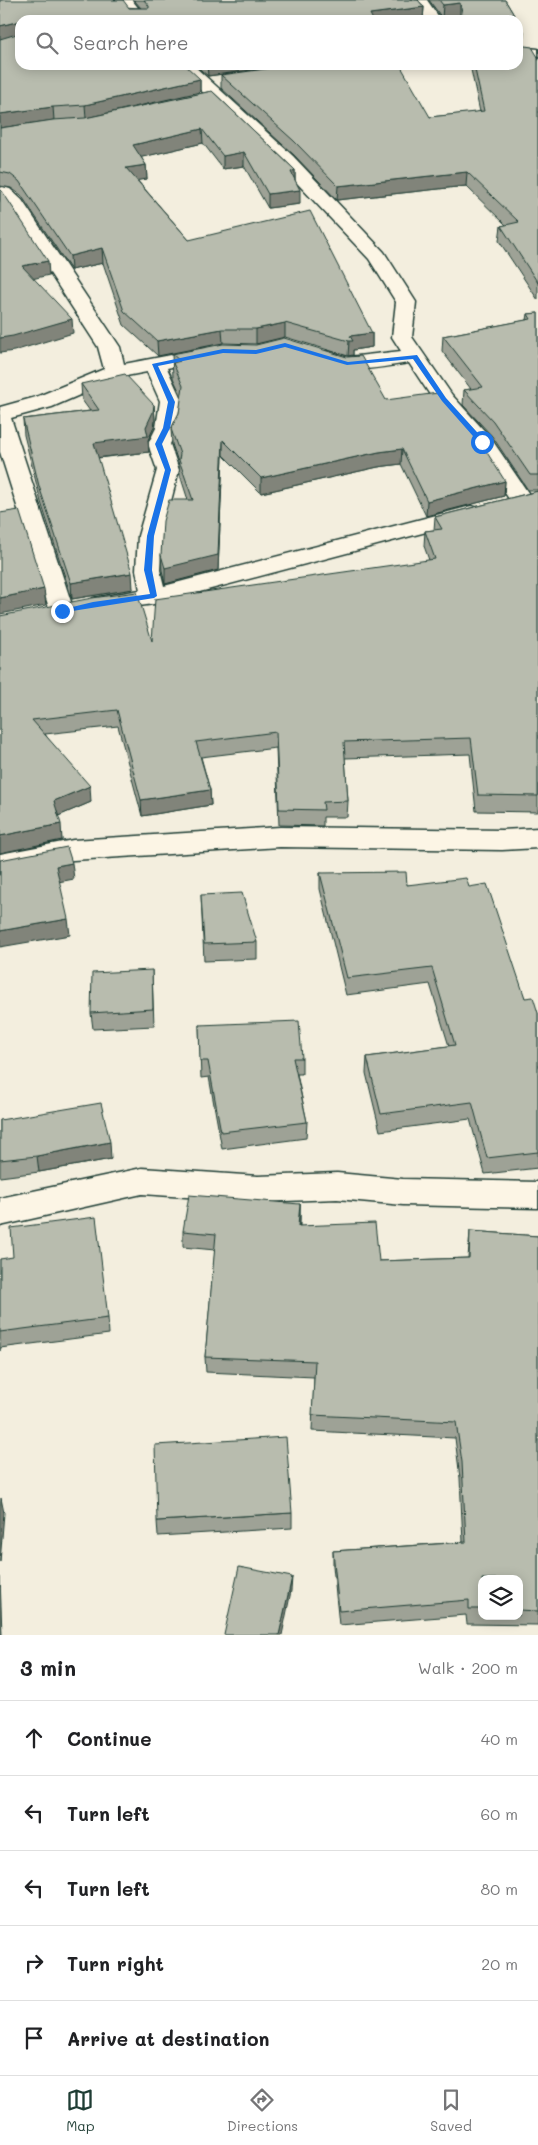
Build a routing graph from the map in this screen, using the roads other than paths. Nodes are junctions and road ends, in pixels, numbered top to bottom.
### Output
1 (123, 0) edge
2 (420, 0) edge
3 (136, 15) edge
4 (430, 15) edge
5 (523, 52) edge
6 (538, 54) edge
7 (189, 70) edge
8 (1, 193) edge
9 (232, 351) edge
10 (309, 351) edge
11 (415, 356) junction
12 (155, 365) junction
13 (115, 372) junction
14 (0, 415) edge
15 (513, 503) edge
16 (154, 596) junction
17 (538, 838) edge
18 (0, 864) edge
19 (538, 1195) edge
20 (0, 1212) edge

1 - 3 street
2 - 4 street
5 - 6 street
7 - 11 street
8 - 13 street
9 - 12 street
10 - 11 street
11 - 15 street
12 - 13 street
12 - 16 street
13 - 14 street
14 - 16 street
15 - 16 street
17 - 18 street
19 - 20 street

